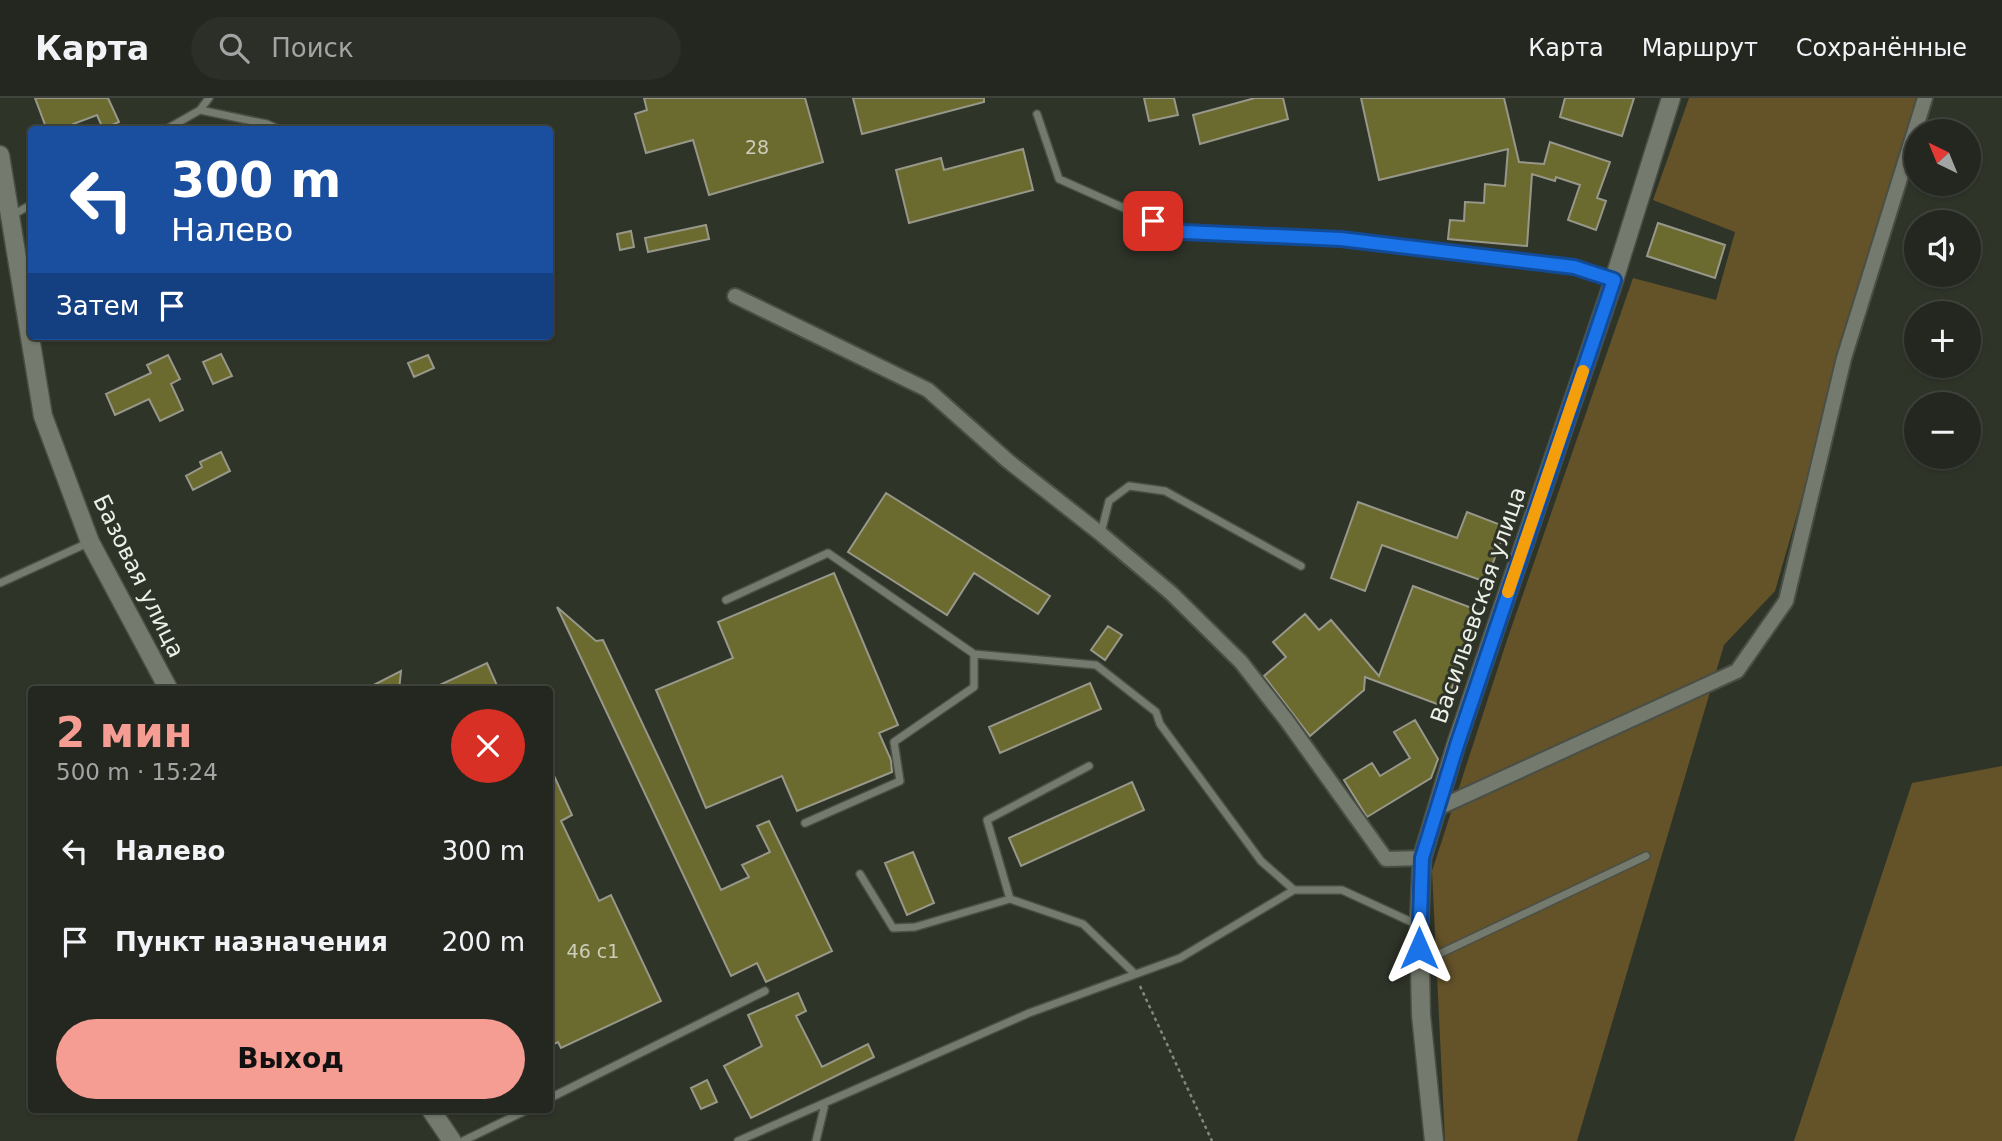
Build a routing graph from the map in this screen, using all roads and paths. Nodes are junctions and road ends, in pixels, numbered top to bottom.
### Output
1 (209, 98) edge
2 (1671, 98) edge
3 (1925, 98) edge
4 (200, 110) junction
5 (1037, 114) dead end
6 (172, 126) edge
7 (271, 126) edge
8 (0, 155) edge
9 (28, 206) edge
10 (10, 216) junction
11 (1614, 280) junction
12 (735, 296) dead end
13 (28, 325) edge
14 (30, 340) edge
15 (1101, 534) junction
16 (90, 542) junction
17 (1301, 566) dead end
18 (0, 583) edge
19 (726, 600) dead end
20 (974, 654) junction
21 (167, 686) edge
22 (1089, 766) dead end
23 (1436, 809) junction
24 (805, 823) dead end
25 (1646, 856) dead end
26 (1422, 858) junction
27 (860, 874) dead end
28 (1294, 890) junction
29 (1010, 899) junction
30 (1419, 925) junction
31 (1420, 963) junction
32 (1134, 973) junction
33 (765, 991) dead end
34 (553, 1097) edge
35 (825, 1104) junction
36 (433, 1113) edge
37 (521, 1113) edge
38 (452, 1141) edge
39 (463, 1141) edge
40 (738, 1141) edge
41 (816, 1141) edge
42 (1212, 1141) edge
43 (1434, 1141) edge

1 - 4 lane
2 - 11 street, Васильевская улица
3 - 23 street
4 - 6 lane
4 - 7 lane
5 - 11 lane
8 - 10 street, Базовая улица
9 - 10 lane
10 - 13 street, Базовая улица
11 - 23 street, Васильевская улица
12 - 15 street
14 - 16 street, Базовая улица
15 - 17 lane
15 - 26 street
16 - 18 lane
16 - 21 street, Базовая улица
19 - 20 lane
20 - 24 lane
20 - 28 lane
22 - 29 lane
23 - 26 street, Васильевская улица
25 - 31 lane
26 - 30 street, Васильевская улица
27 - 29 lane
28 - 30 lane
28 - 32 lane
29 - 32 lane
30 - 31 street, Васильевская улица
31 - 43 street, Васильевская улица
32 - 35 lane
32 - 42 path
33 - 34 lane
35 - 40 lane
35 - 41 lane
36 - 38 street
37 - 39 lane

